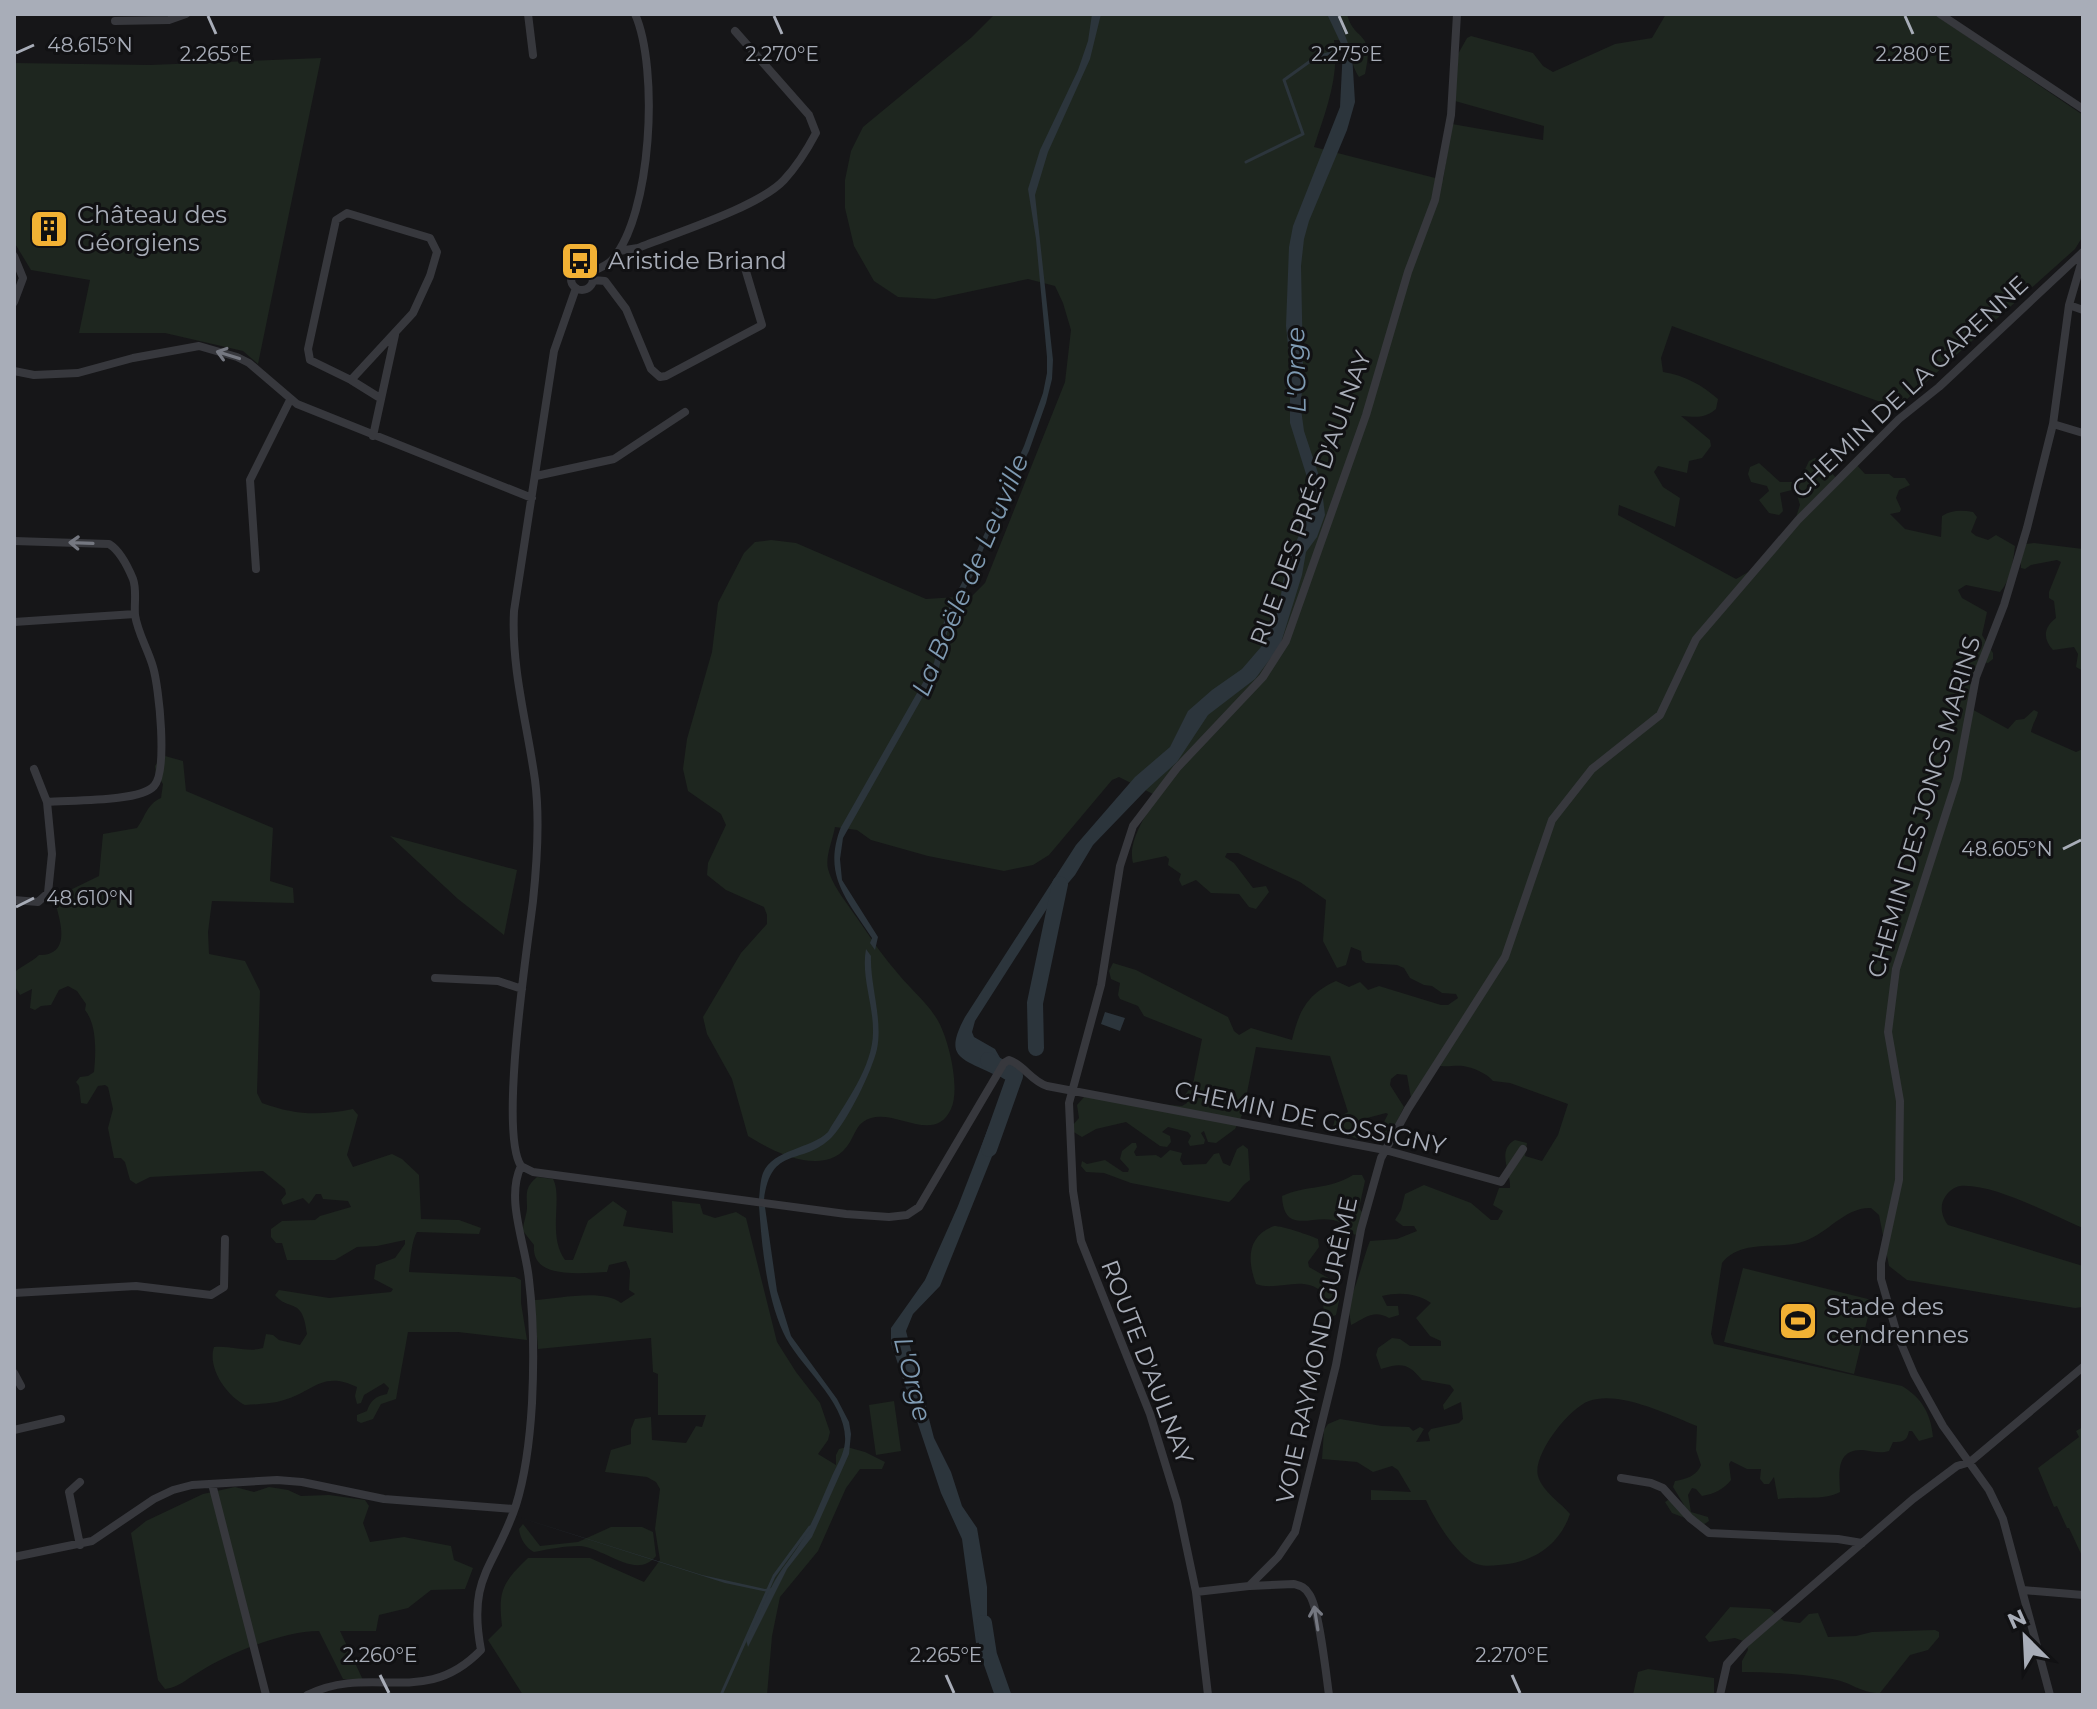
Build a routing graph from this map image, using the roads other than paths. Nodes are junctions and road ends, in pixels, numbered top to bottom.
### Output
1 (186, 14) edge
2 (528, 14) edge
3 (635, 14) edge
4 (1457, 14) edge
5 (1940, 14) edge
6 (115, 21) dead end
7 (735, 31) dead end
8 (533, 55) dead end
9 (2083, 109) edge
10 (619, 251) junction
11 (2083, 254) edge
12 (14, 256) edge
13 (745, 268) dead end
14 (592, 276) junction
15 (576, 288) junction
16 (14, 302) edge
17 (2069, 305) junction
18 (2083, 310) edge
19 (396, 332) junction
20 (14, 371) edge
21 (351, 380) junction
22 (380, 398) junction
23 (290, 400) junction
24 (685, 412) dead end
25 (2053, 424) junction
26 (2083, 433) edge
27 (373, 436) junction
28 (536, 476) junction
29 (532, 498) junction
30 (14, 541) edge
31 (256, 569) dead end
32 (135, 614) junction
33 (14, 622) edge
34 (34, 769) dead end
35 (47, 802) junction
36 (14, 900) edge
37 (435, 978) dead end
38 (522, 989) junction
39 (1071, 1090) junction
40 (1523, 1149) dead end
41 (1385, 1150) junction
42 (521, 1166) junction
43 (225, 1239) dead end
44 (14, 1293) edge
45 (2083, 1367) edge
46 (14, 1373) edge
47 (21, 1386) dead end
48 (61, 1419) dead end
49 (14, 1430) edge
50 (1970, 1462) junction
51 (1621, 1478) dead end
52 (80, 1482) dead end
53 (212, 1484) junction
54 (514, 1509) junction
55 (1862, 1543) junction
56 (80, 1545) junction
57 (14, 1557) edge
58 (1249, 1586) junction
59 (2023, 1590) junction
60 (1196, 1592) junction
61 (2083, 1595) edge
62 (266, 1695) edge
63 (307, 1695) edge
64 (1208, 1695) edge
65 (1329, 1695) edge
66 (1720, 1695) edge
67 (2050, 1695) edge

1 - 6 street
2 - 8 street
3 - 10 street
4 - 39 street, RUE DES PRÉS D'AULNAY
5 - 9 street
7 - 10 street
10 - 14 street
11 - 17 street, CHEMIN DES JONCS MARINS
11 - 41 street, CHEMIN DE LA GARENNE
12 - 16 street
13 - 14 street
14 - 15 street
14 - 15 street
15 - 28 street
17 - 18 street
17 - 25 street, CHEMIN DES JONCS MARINS
19 - 21 street
19 - 21 street
19 - 22 street
23 -> 20 street
21 - 22 street
22 - 27 street
23 - 27 street
23 - 31 street
24 - 28 street
25 - 26 street
25 - 50 street, CHEMIN DES JONCS MARINS
27 - 29 street
28 - 29 street
29 - 38 street
32 -> 30 street
32 - 33 street
32 - 35 street
34 - 35 street
35 - 36 street
37 - 38 street
38 - 42 street
39 - 41 street, CHEMIN DE COSSIGNY
39 - 42 street, CHEMIN DE COSSIGNY
39 - 60 street, ROUTE D'AULNAY
40 - 41 street, CHEMIN DE COSSIGNY
41 - 58 street, VOIE RAYMOND GURÊME
42 - 54 street
43 - 44 street
45 - 50 street
46 - 47 street
48 - 49 street
50 - 55 street
50 - 59 street
51 - 55 street
52 - 56 street
53 - 54 street
53 - 56 street
53 - 62 street
54 - 63 street
55 - 66 street
56 - 57 street
58 - 60 street
65 -> 58 street
59 - 61 street
59 - 67 street
60 - 64 street, ROUTE D'AULNAY

